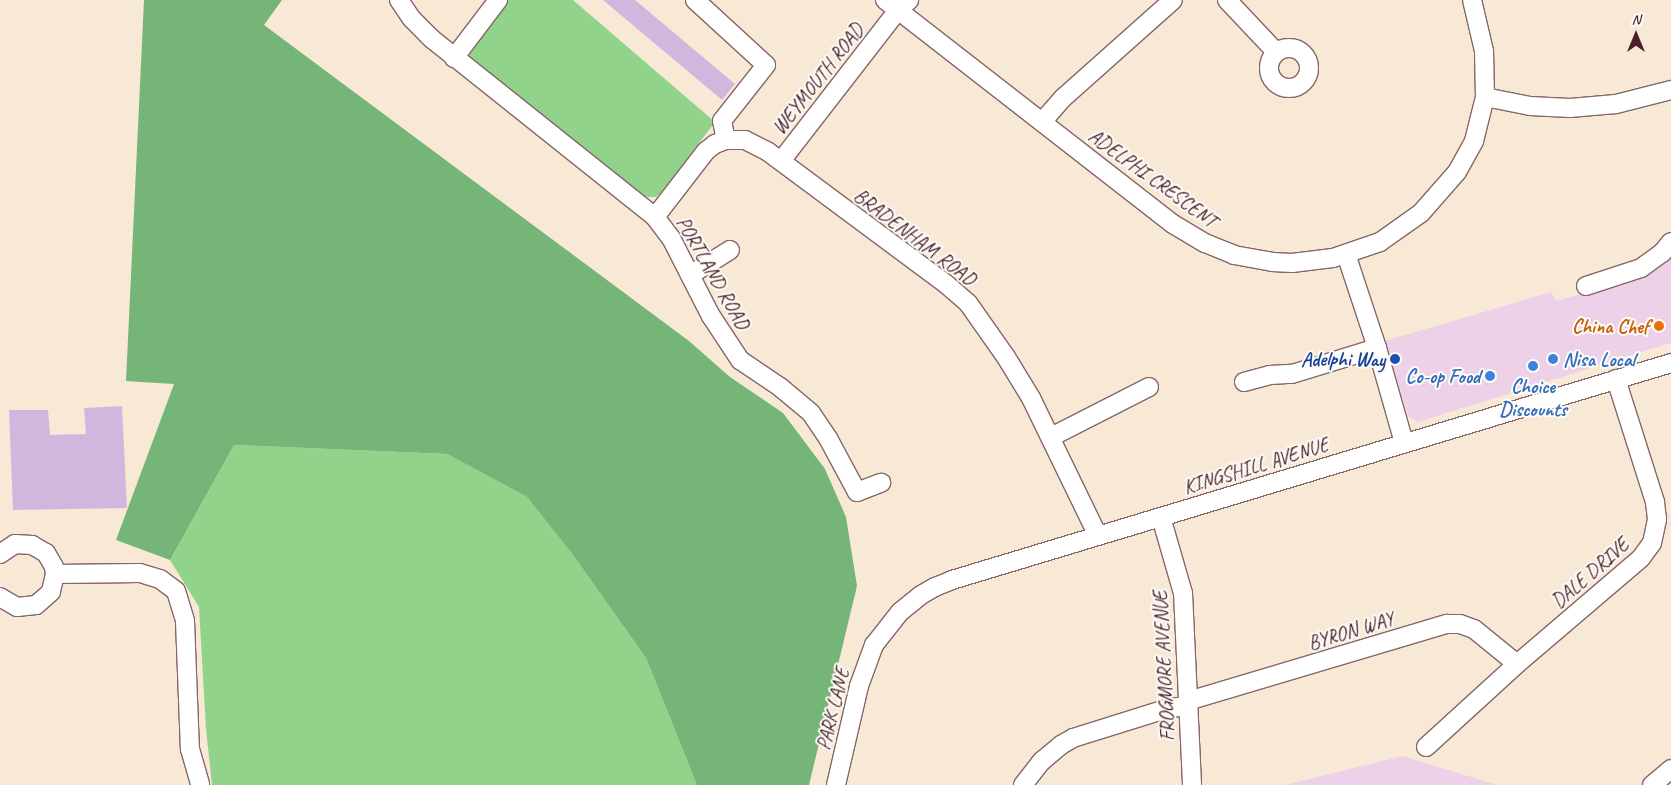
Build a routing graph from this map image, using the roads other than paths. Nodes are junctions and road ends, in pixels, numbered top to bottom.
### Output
1 (399, 0) edge
2 (498, 0) edge
3 (695, 0) edge
4 (1173, 0) edge
5 (1227, 0) edge
6 (1472, 0) edge
7 (897, 3) edge
8 (1276, 52) dead end
9 (454, 58) junction
10 (1671, 90) edge
11 (1485, 96) junction
12 (1042, 122) junction
13 (726, 140) junction
14 (781, 161) junction
15 (655, 217) junction
16 (1671, 242) edge
17 (730, 250) dead end
18 (1346, 254) junction
19 (690, 275) junction
20 (1586, 286) dead end
21 (1377, 348) junction
22 (1671, 363) edge
23 (1616, 379) junction
24 (1244, 382) dead end
25 (1149, 387) dead end
26 (1051, 436) junction
27 (1404, 443) junction
28 (881, 483) dead end
29 (1161, 516) junction
30 (1098, 536) junction
31 (0, 554) edge
32 (56, 574) junction
33 (0, 597) edge
34 (874, 645) joint
35 (1517, 664) junction
36 (1188, 704) junction
37 (1426, 746) dead end
38 (1671, 769) edge
39 (200, 785) edge
40 (836, 785) edge
41 (1023, 785) edge
42 (1192, 785) edge
43 (1652, 785) edge

1 - 9 street, PORTLAND ROAD
2 - 9 street
3 - 13 street
4 - 12 street
5 - 8 street
6 - 11 street, ADELPHI CRESCENT
7 - 12 street, ADELPHI CRESCENT
7 - 14 street, WEYMOUTH ROAD
9 - 15 street, PORTLAND ROAD
10 - 11 street
11 - 18 street, ADELPHI CRESCENT
12 - 18 street, ADELPHI CRESCENT
13 - 14 street, BRADENHAM ROAD
13 - 15 street
14 - 26 street, BRADENHAM ROAD
15 - 19 street, PORTLAND ROAD
16 - 20 street
17 - 19 street
18 - 21 street
19 - 28 street, PORTLAND ROAD
21 - 24 street
21 - 27 street
22 - 23 street, KINGSHILL AVENUE
23 - 27 street, KINGSHILL AVENUE
23 - 35 street, DALE DRIVE
25 - 26 street
26 - 30 street, BRADENHAM ROAD
27 - 29 street, KINGSHILL AVENUE
29 - 30 street, KINGSHILL AVENUE
29 - 36 street, FROGMORE AVENUE
30 - 34 street, KINGSHILL AVENUE
31 - 32 street
32 - 33 street
32 - 39 street
34 - 40 street, PARK LANE
35 - 36 street, BYRON WAY
35 - 37 street, DALE DRIVE
36 - 41 street, BYRON WAY
36 - 42 street, FROGMORE AVENUE
38 - 43 street

